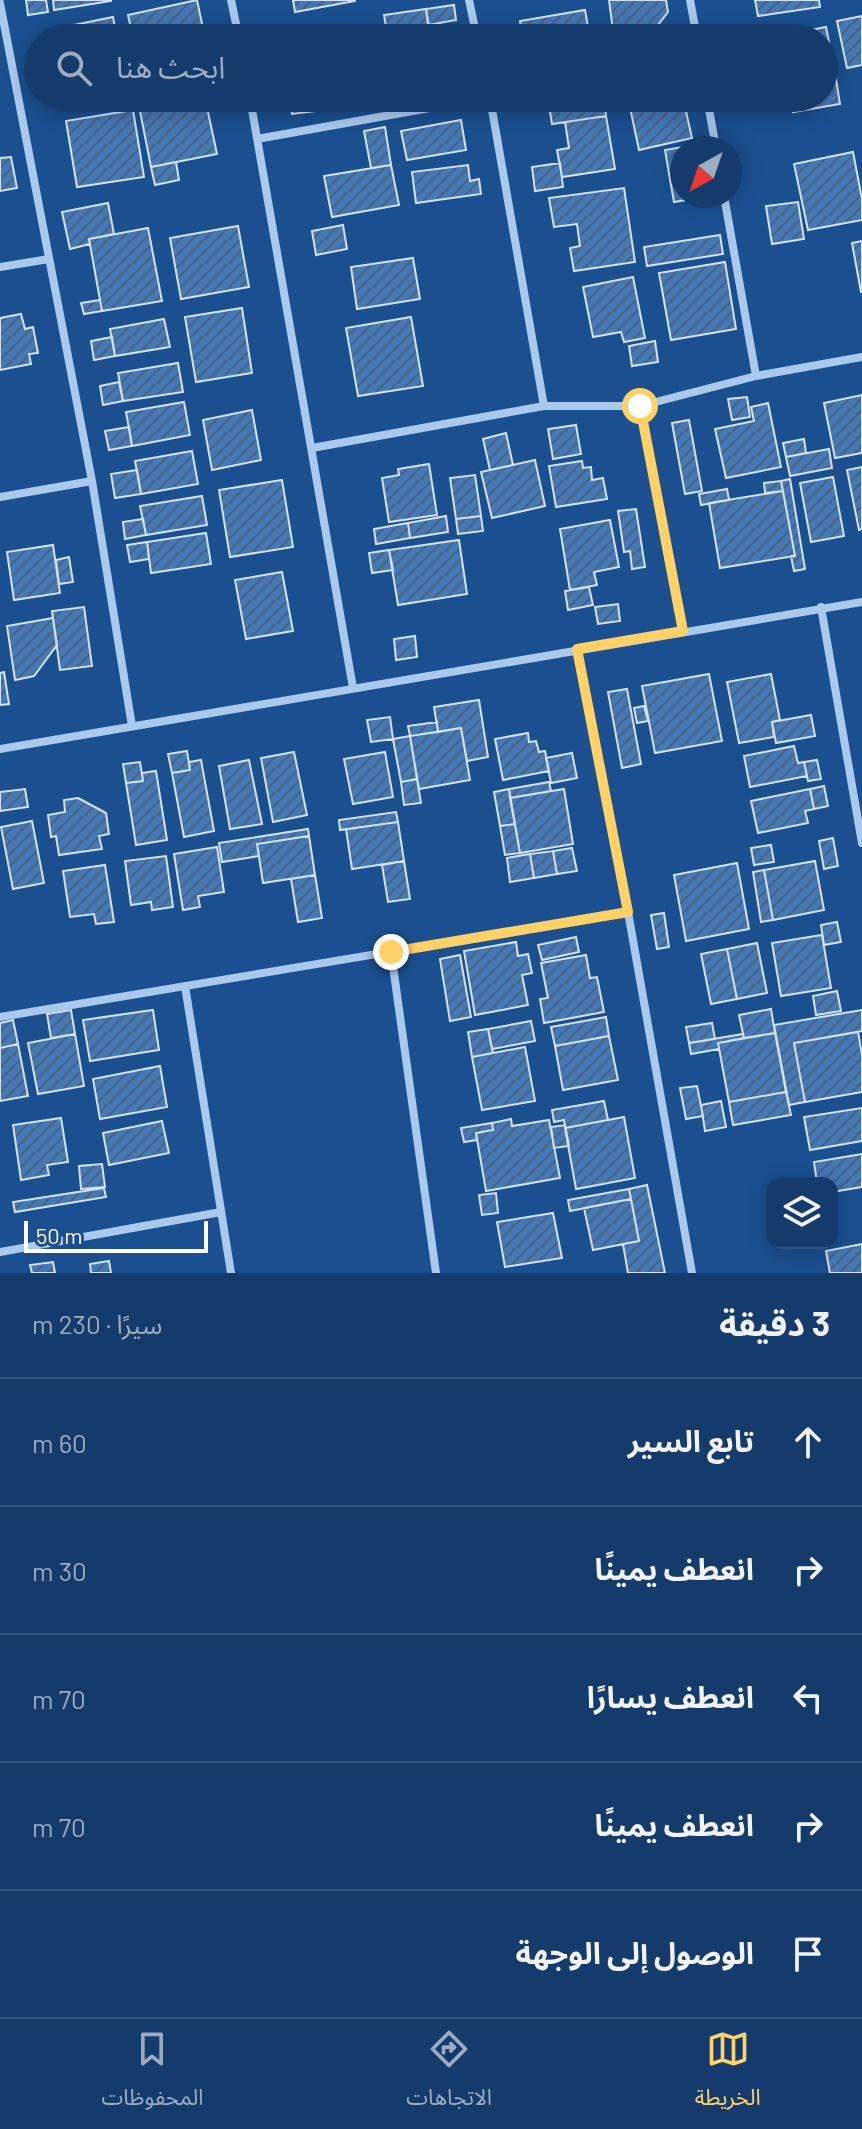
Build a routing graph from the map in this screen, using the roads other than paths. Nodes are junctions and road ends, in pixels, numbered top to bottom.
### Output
1 (231, 0) edge
2 (469, 0) edge
3 (690, 0) edge
4 (0, 3) edge
5 (236, 24) edge
6 (474, 24) edge
7 (694, 24) edge
8 (4, 42) edge
9 (252, 112) edge
10 (408, 112) edge
11 (490, 112) edge
12 (710, 112) edge
13 (714, 136) edge
14 (257, 139) junction
15 (726, 208) edge
16 (49, 259) junction
17 (0, 267) edge
18 (862, 357) edge
19 (756, 376) junction
20 (544, 406) junction
21 (640, 406) junction
22 (312, 448) junction
23 (92, 481) junction
24 (0, 497) edge
25 (862, 602) edge
26 (821, 607) junction
27 (683, 631) junction
28 (577, 649) junction
29 (353, 688) junction
30 (132, 726) junction
31 (0, 749) edge
32 (862, 840) edge
33 (628, 912) junction
34 (391, 952) junction
35 (185, 986) junction
36 (0, 1017) edge
37 (221, 1212) junction
38 (0, 1252) edge
39 (231, 1273) edge
40 (436, 1273) edge
41 (692, 1273) edge

1 - 5 street
2 - 6 street
3 - 7 street
4 - 8 street
8 - 16 street
9 - 14 street
10 - 14 street
11 - 20 street
12 - 13 street
14 - 22 street
15 - 19 street
16 - 17 street
16 - 23 street
18 - 19 street
19 - 21 street
20 - 21 street
20 - 22 street
21 - 27 street
22 - 29 street
23 - 24 street
23 - 30 street
25 - 26 street
26 - 27 street
26 - 32 street
27 - 28 street
28 - 29 street
28 - 33 street
29 - 30 street
30 - 31 street
33 - 34 street
33 - 41 street
34 - 35 street
34 - 40 street
35 - 36 street
35 - 37 street
37 - 38 street
37 - 39 street

